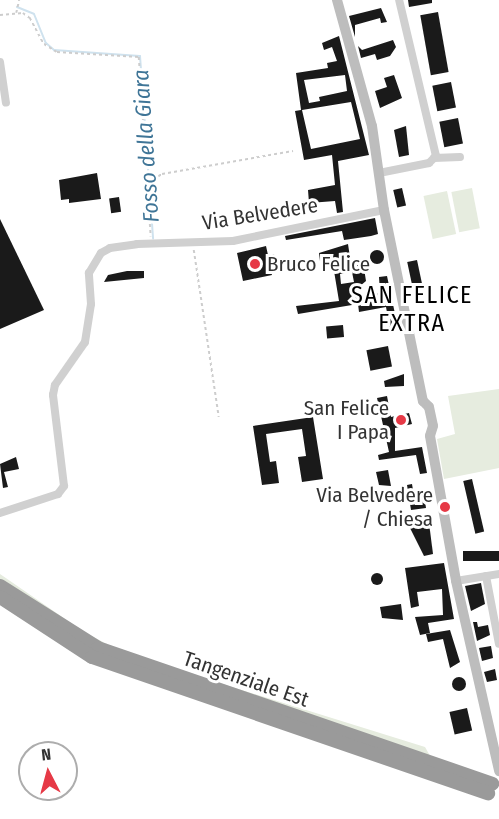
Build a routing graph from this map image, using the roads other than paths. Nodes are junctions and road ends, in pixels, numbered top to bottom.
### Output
1 (337, 0) edge
2 (399, 0) edge
3 (0, 62) edge
4 (6, 103) dead end
5 (460, 157) dead end
6 (434, 158) junction
7 (379, 173) junction
8 (384, 210) junction
9 (0, 513) edge
10 (499, 574) edge
11 (486, 576) junction
12 (456, 581) junction
13 (0, 586) edge
14 (0, 597) edge
15 (499, 644) edge
16 (499, 771) edge

1 - 7 street
2 - 6 street
3 - 4 street
5 - 6 street
6 - 7 street
7 - 8 street
8 - 9 street, Via Belvedere
8 - 12 street
10 - 11 street
11 - 12 street
11 - 15 street
12 - 16 street
13 - 14 highway, Tangenziale Est

